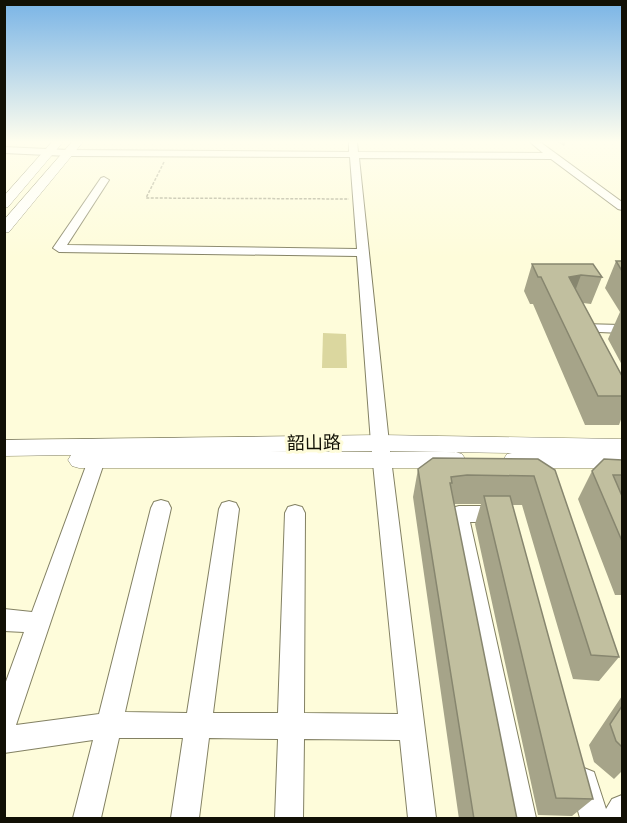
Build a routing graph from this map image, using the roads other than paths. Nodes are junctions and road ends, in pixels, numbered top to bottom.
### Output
1 (25, 180) edge
2 (46, 180) edge
3 (104, 180) dead end
4 (357, 180) edge
5 (585, 180) edge
6 (4, 204) edge
7 (622, 207) edge
8 (4, 229) edge
9 (364, 253) junction
10 (622, 329) edge
11 (591, 348) edge
12 (622, 447) edge
13 (4, 448) edge
14 (381, 451) junction
15 (4, 460) edge
16 (96, 460) junction
17 (622, 460) edge
18 (161, 508) dead end
19 (229, 509) dead end
20 (295, 513) dead end
21 (516, 537) edge
22 (4, 620) edge
23 (39, 623) junction
24 (4, 723) edge
25 (111, 725) junction
26 (197, 725) junction
27 (292, 726) junction
28 (412, 727) junction
29 (4, 740) edge
30 (578, 762) edge
31 (622, 809) edge
32 (87, 819) edge
33 (185, 819) edge
34 (289, 819) edge
35 (422, 819) edge
36 (522, 819) edge
37 (594, 819) edge
38 (616, 819) edge

1 - 6 main road
2 - 8 main road
3 - 9 street
4 - 9 street
5 - 7 street
9 - 14 street
10 - 11 street
12 - 14 main road, 韶山路
13 - 14 main road, 韶山路
14 - 16 main road, 韶山路
14 - 17 main road, 韶山路
14 - 28 street
15 - 16 main road, 韶山路
16 - 23 street
18 - 25 street
19 - 26 street
20 - 27 street
21 - 36 street
22 - 23 street
23 - 24 street
25 - 26 street
25 - 29 street
25 - 32 street
26 - 27 street
26 - 33 street
27 - 28 street
27 - 34 street
28 - 35 street
30 - 37 street
31 - 38 street

